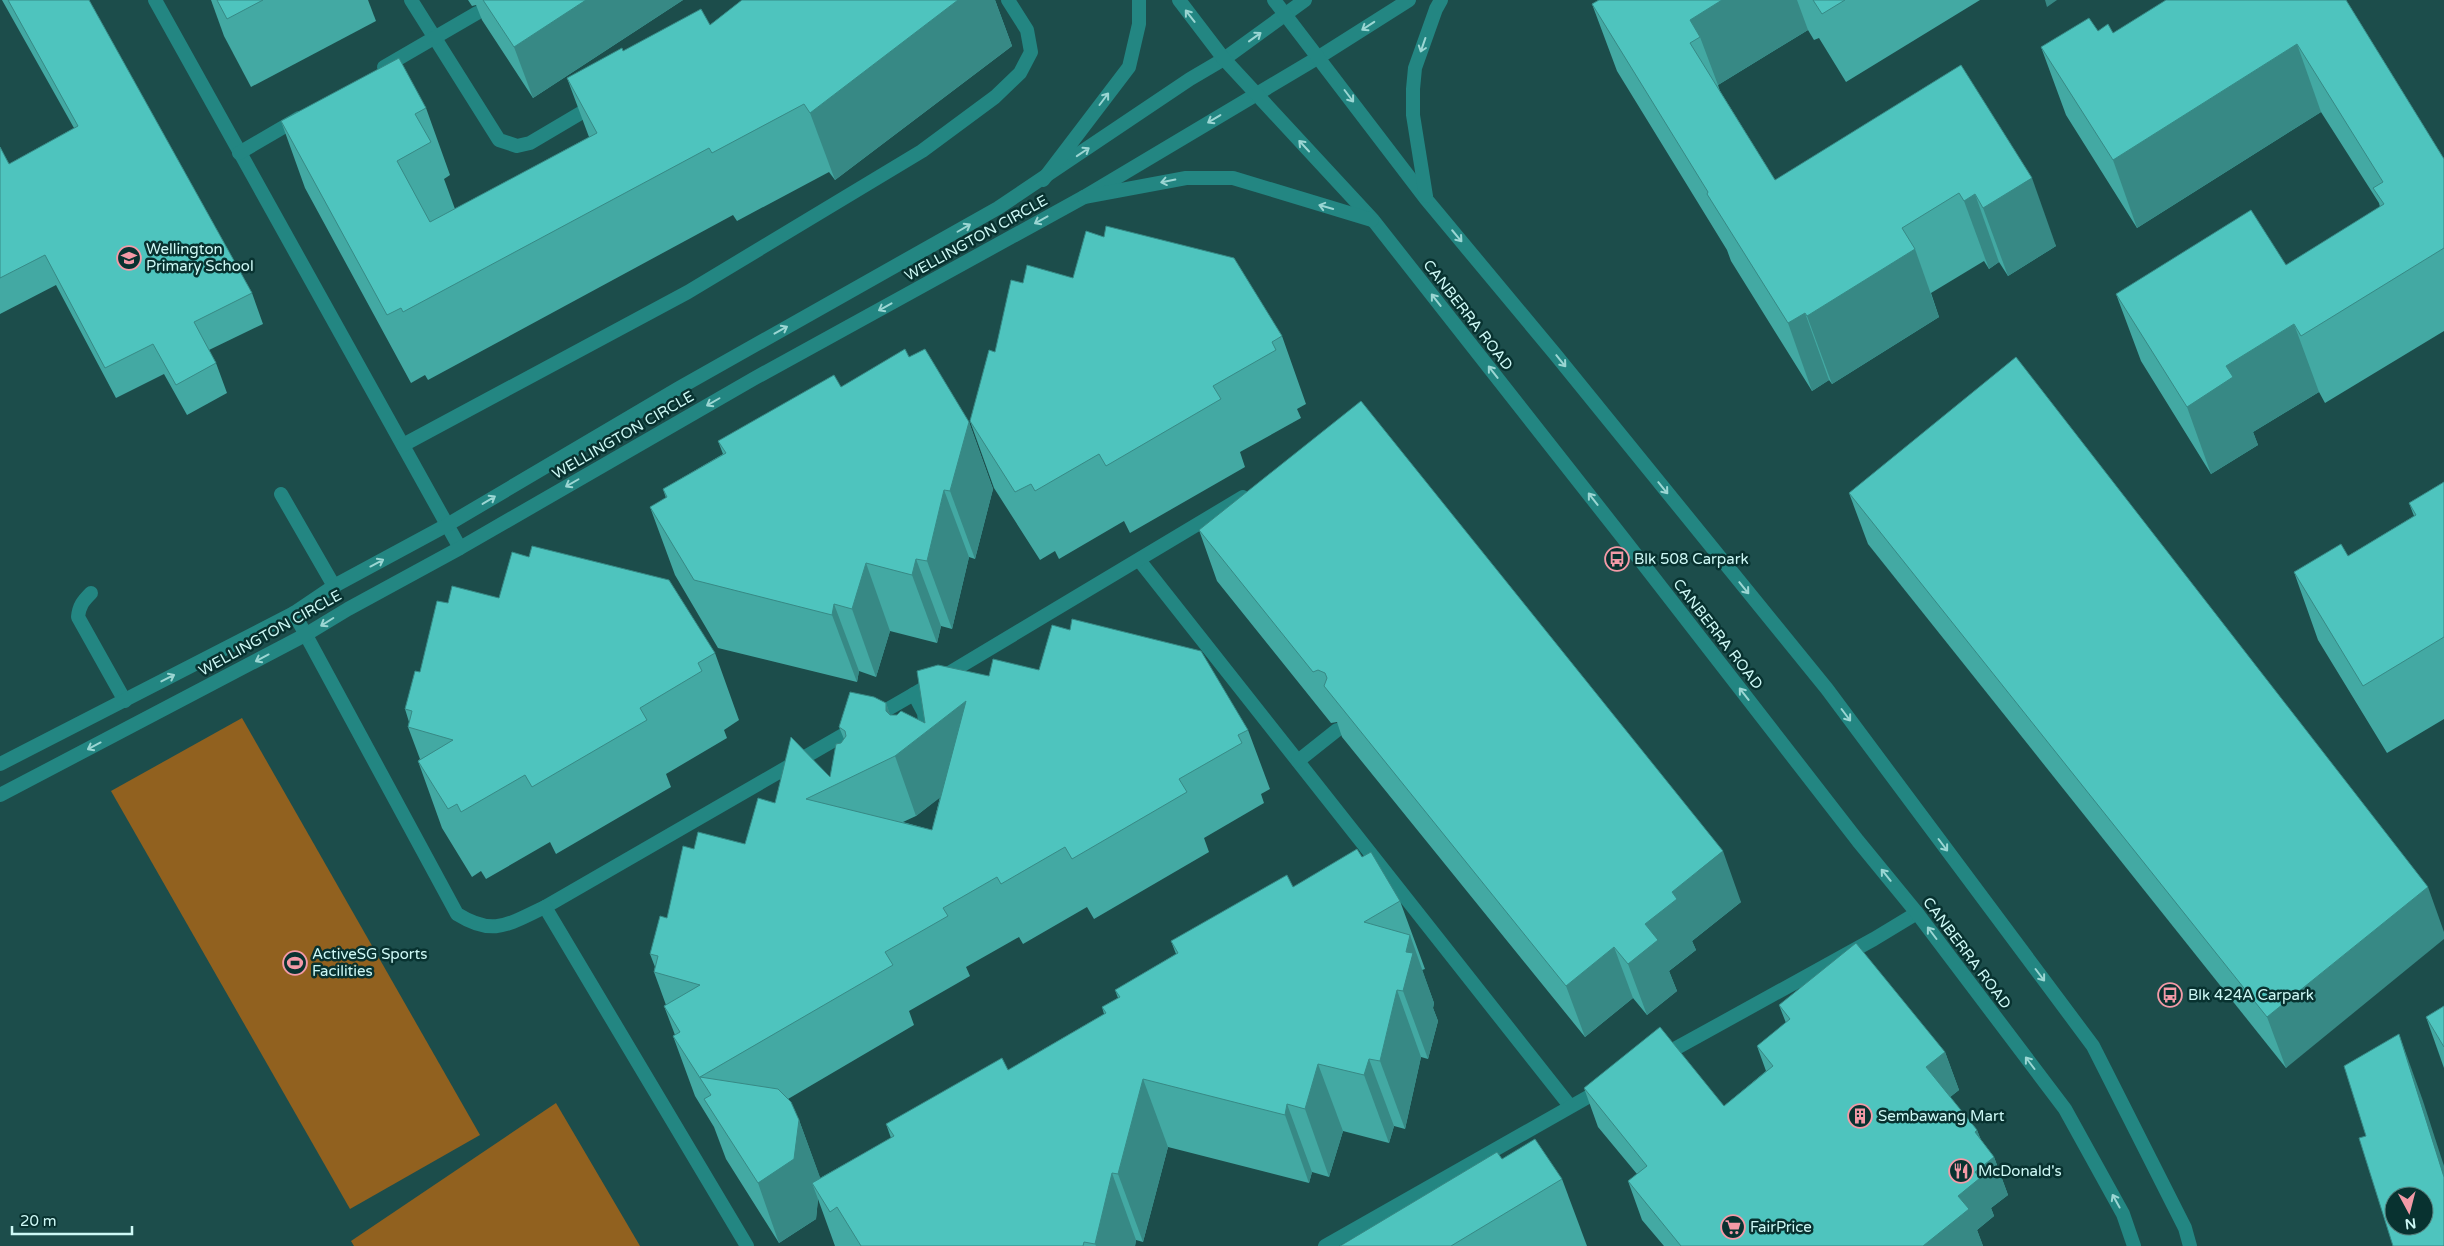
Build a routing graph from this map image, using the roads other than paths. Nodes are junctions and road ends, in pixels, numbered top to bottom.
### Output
1 (155, 0) edge
2 (412, 0) edge
3 (1008, 0) edge
4 (1139, 0) edge
5 (1180, 0) edge
6 (1274, 0) edge
7 (1305, 0) edge
8 (1409, 0) edge
9 (1441, 0) edge
10 (477, 12) dead end
11 (1286, 15) junction
12 (435, 37) junction
13 (1319, 57) junction
14 (1224, 59) junction
15 (375, 72) edge
16 (1256, 95) junction
17 (607, 98) edge
18 (307, 113) edge
19 (239, 153) junction
20 (1043, 180) junction
21 (1084, 197) junction
22 (1426, 199) junction
23 (1373, 220) junction
24 (404, 445) junction
25 (281, 494) dead end
26 (1243, 497) edge
27 (448, 524) junction
28 (460, 548) junction
29 (1139, 560) junction
30 (334, 586) junction
31 (91, 593) dead end
32 (294, 613) junction
33 (305, 635) junction
34 (914, 694) junction
35 (125, 701) junction
36 (1337, 730) edge
37 (924, 748) edge
38 (1298, 761) junction
39 (0, 764) edge
40 (0, 795) edge
41 (545, 907) junction
42 (1917, 913) junction
43 (1648, 1063) edge
44 (1614, 1082) edge
45 (1570, 1106) junction
46 (747, 1246) edge
47 (1325, 1246) edge
48 (2134, 1246) edge
49 (2190, 1246) edge

1 - 19 main road
2 - 12 main road
3 - 24 main road
20 -> 4 main road
14 -> 5 main road, CANBERRA ROAD
6 - 11 main road
7 - 11 main road, WELLINGTON CIRCLE
8 -> 13 main road, WELLINGTON CIRCLE
9 -> 22 main road
10 - 12 main road
11 - 13 main road
14 -> 11 main road, WELLINGTON CIRCLE
12 - 15 main road
12 - 17 main road
13 - 16 main road, WELLINGTON CIRCLE
13 -> 22 main road
14 - 16 main road, CANBERRA ROAD
20 -> 14 main road, WELLINGTON CIRCLE
16 -> 21 main road, WELLINGTON CIRCLE
23 -> 16 main road, CANBERRA ROAD
18 - 19 main road
19 - 24 main road
27 -> 20 main road, WELLINGTON CIRCLE
23 -> 21 main road
21 -> 28 main road, WELLINGTON CIRCLE
22 -> 49 main road
42 -> 23 main road, CANBERRA ROAD
24 - 27 main road
25 - 30 main road
26 - 29 main road
27 - 28 main road
30 -> 27 main road, WELLINGTON CIRCLE
28 -> 33 main road, WELLINGTON CIRCLE
29 - 34 main road
29 - 38 main road
30 - 32 main road, WELLINGTON CIRCLE
31 - 35 main road
32 - 33 main road
35 -> 32 main road, WELLINGTON CIRCLE
33 -> 40 main road, WELLINGTON CIRCLE
33 - 41 main road
34 - 37 main road
34 - 41 main road
35 - 39 main road, WELLINGTON CIRCLE
36 - 38 main road
38 - 45 main road
41 - 46 main road
42 - 43 main road
48 -> 42 main road, CANBERRA ROAD
44 - 45 main road
45 - 47 main road

